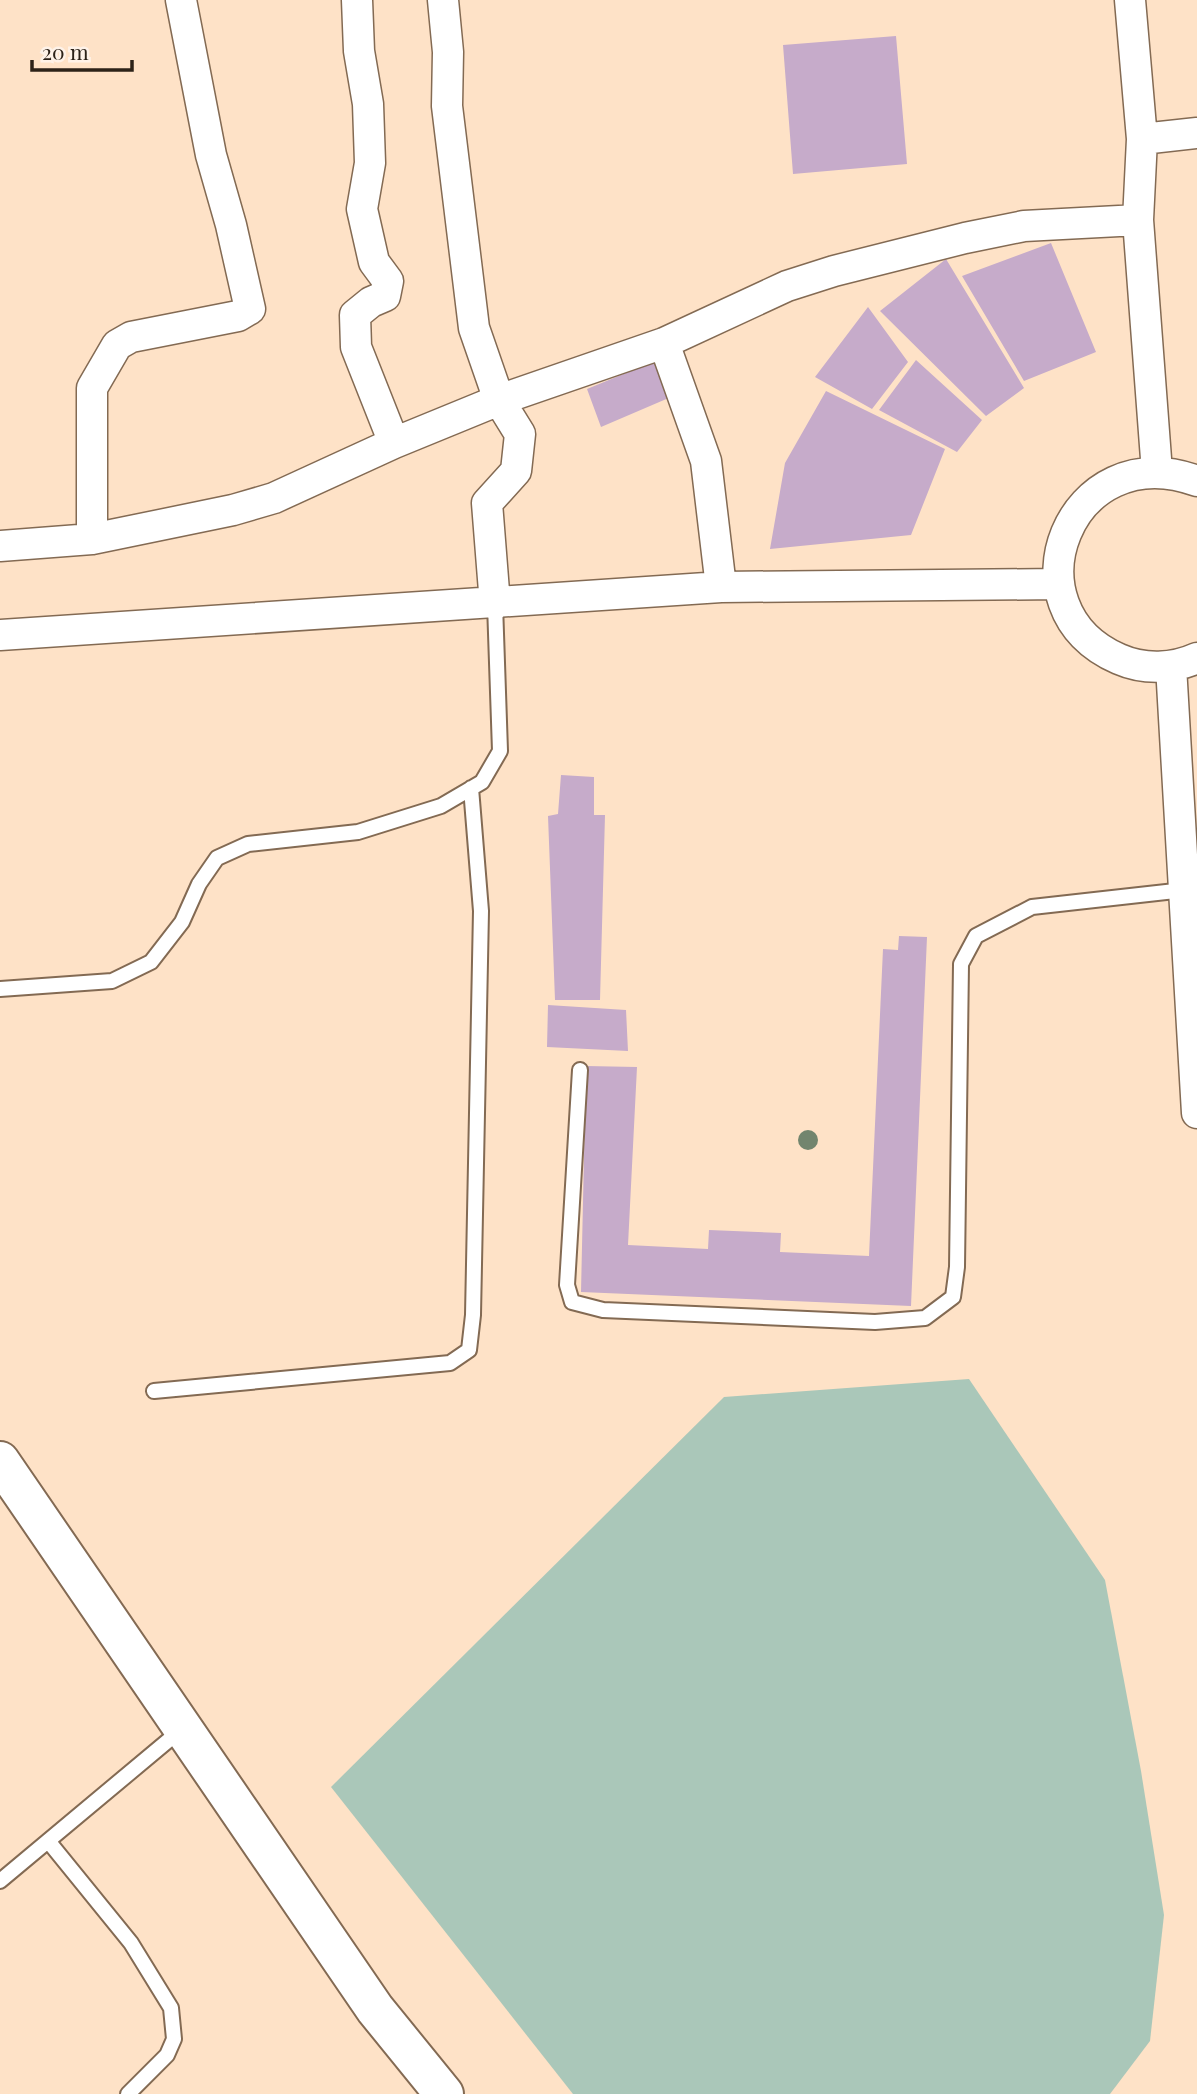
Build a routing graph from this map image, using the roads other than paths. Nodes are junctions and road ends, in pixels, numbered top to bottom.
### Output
1 (181, 0) edge
2 (358, 0) edge
3 (443, 0) edge
4 (1130, 0) edge
5 (1197, 133) edge
6 (1142, 139) junction
7 (1138, 220) junction
8 (664, 342) junction
9 (499, 400) junction
10 (394, 443) junction
11 (1157, 472) junction
12 (1197, 481) edge
13 (92, 539) junction
14 (0, 545) edge
15 (1059, 584) junction
16 (721, 587) junction
17 (495, 604) junction
18 (0, 635) edge
19 (1184, 662) edge
20 (471, 788) junction
21 (1184, 890) junction
22 (0, 989) edge
23 (580, 1070) dead end
24 (1197, 1113) edge
25 (154, 1391) dead end
26 (0, 1461) edge
27 (183, 1728) junction
28 (49, 1842) junction
29 (0, 1881) edge
30 (128, 2094) edge
31 (444, 2094) edge

1 - 13 street
2 - 10 street
3 - 9 street
4 - 6 street
5 - 6 street
6 - 7 street
7 - 8 street
7 - 11 street
8 - 9 street
8 - 16 street
9 - 10 street
9 - 17 street
10 - 13 street
11 - 12 street
11 - 15 street
13 - 14 street
15 - 16 street
15 - 19 street
16 - 17 street
17 - 18 street
17 - 20 lane
19 - 21 street
20 - 22 lane
20 - 25 lane
21 - 23 lane
21 - 24 street
26 - 27 street
27 - 28 lane
27 - 31 street
28 - 29 lane
28 - 30 lane

